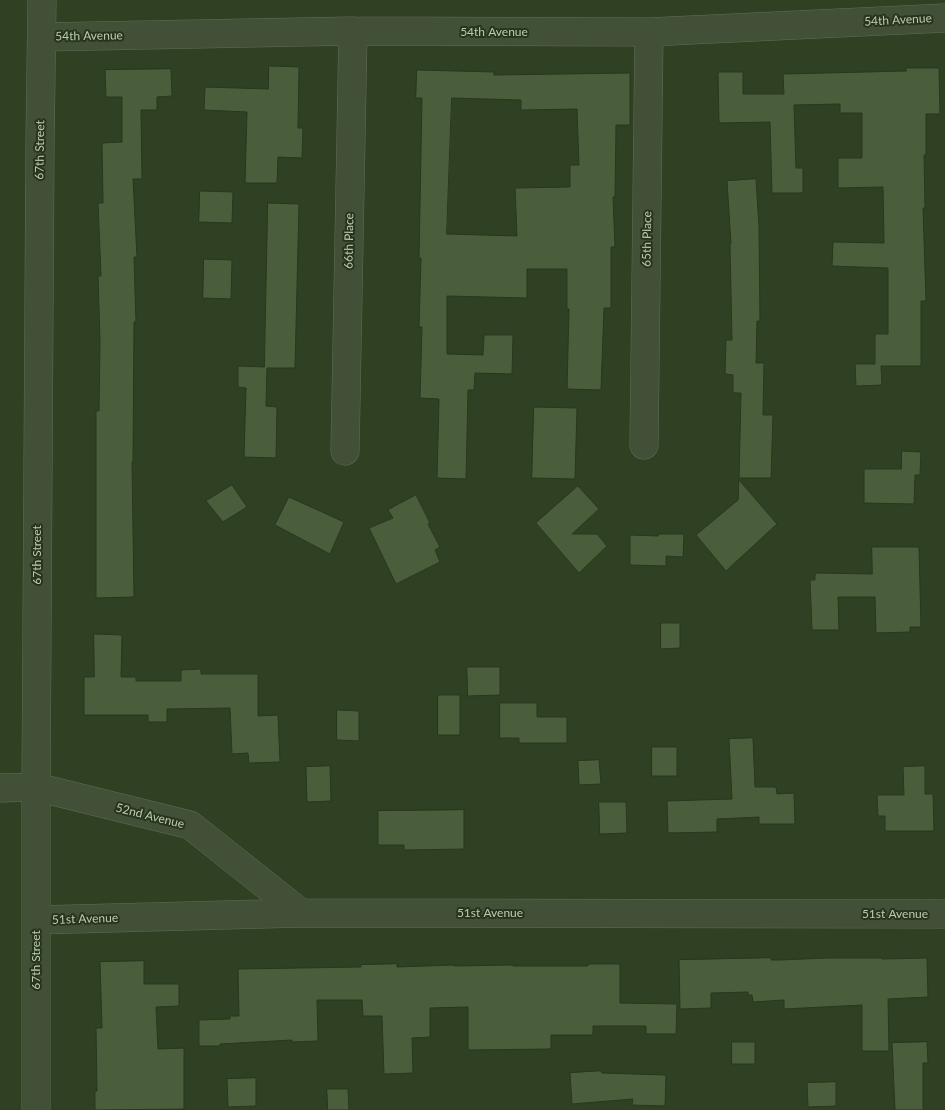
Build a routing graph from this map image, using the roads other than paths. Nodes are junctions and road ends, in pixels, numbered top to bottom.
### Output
1 (42, 0) edge
2 (945, 18) edge
3 (353, 31) junction
4 (650, 32) junction
5 (42, 37) junction
6 (644, 445) dead end
7 (345, 451) dead end
8 (36, 787) junction
9 (0, 788) edge
10 (301, 913) junction
11 (945, 914) edge
12 (36, 920) junction
13 (36, 1110) edge

1 - 5 street, 67th Street
2 - 4 street, 54th Avenue
3 - 4 street, 54th Avenue
3 - 5 street, 54th Avenue
3 - 7 street, 66th Place
4 - 6 street, 65th Place
5 - 8 street, 67th Street
8 - 9 street, 52nd Avenue
8 - 10 street, 52nd Avenue
8 - 12 street, 67th Street
10 - 11 street, 51st Avenue
10 - 12 street, 51st Avenue
12 - 13 street, 67th Street

